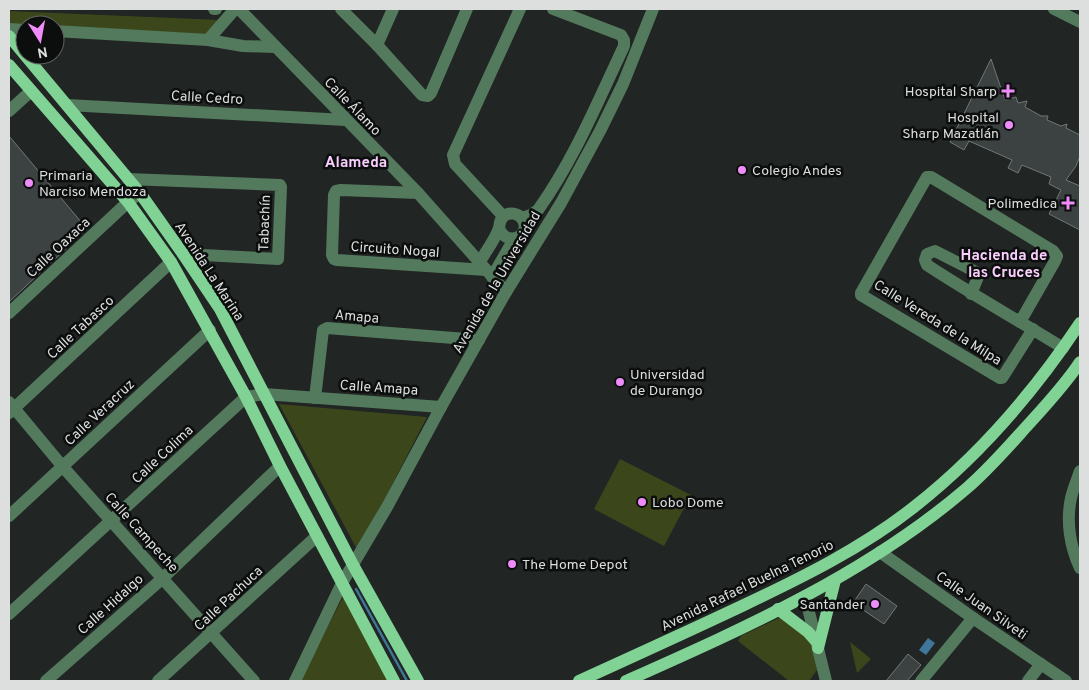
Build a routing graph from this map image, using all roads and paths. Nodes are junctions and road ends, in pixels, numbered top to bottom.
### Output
1 (237, 9) edge
2 (341, 9) edge
3 (394, 9) edge
4 (467, 9) edge
5 (520, 9) edge
6 (553, 9) edge
7 (653, 9) edge
8 (1054, 9) edge
9 (1080, 22) edge
10 (65, 32) edge
11 (9, 36) edge
12 (208, 40) junction
13 (377, 45) junction
14 (274, 47) junction
15 (9, 65) edge
16 (32, 91) junction
17 (67, 105) junction
18 (9, 111) edge
19 (346, 120) junction
20 (128, 178) junction
21 (140, 193) junction
22 (418, 193) junction
23 (128, 202) junction
24 (522, 218) junction
25 (501, 222) junction
26 (514, 239) junction
27 (183, 254) junction
28 (171, 262) junction
29 (486, 270) junction
30 (506, 292) junction
31 (971, 294) dead end
32 (9, 313) edge
33 (1020, 322) junction
34 (1080, 323) edge
35 (1033, 329) junction
36 (210, 330) junction
37 (479, 340) junction
38 (1063, 348) junction
39 (1080, 362) edge
40 (264, 394) junction
41 (246, 397) junction
42 (315, 398) junction
43 (440, 407) junction
44 (11, 408) edge
45 (280, 466) junction
46 (63, 467) junction
47 (1080, 471) edge
48 (9, 516) edge
49 (111, 522) junction
50 (317, 536) junction
51 (880, 552) junction
52 (353, 565) junction
53 (1080, 568) edge
54 (163, 578) junction
55 (800, 579) junction
56 (835, 580) junction
57 (342, 583) junction
58 (805, 596) junction
59 (778, 609) junction
60 (9, 614) edge
61 (973, 618) junction
62 (212, 634) junction
63 (817, 644) junction
64 (1041, 664) junction
65 (46, 681) edge
66 (158, 681) edge
67 (254, 681) edge
68 (295, 681) edge
69 (394, 681) edge
70 (418, 681) edge
71 (579, 681) edge
72 (626, 681) edge
73 (826, 681) edge
74 (921, 681) edge
75 (1028, 681) edge
76 (1066, 681) edge

1 - 12 street
1 - 14 street, Calle Álamo
2 - 13 street
3 - 13 street
4 - 13 street
5 - 25 street
6 - 24 street
7 - 30 street, Avenida de la Universidad
8 - 9 street
10 - 12 street
11 - 17 main road, Avenida La Marina
12 - 14 street
14 - 19 street, Calle Álamo
15 - 16 main road, Avenida La Marina
16 - 18 street
16 - 23 main road, Avenida La Marina
17 - 19 street, Calle Cedro
17 - 20 main road, Avenida La Marina
19 - 22 street, Calle Álamo
20 - 21 main road, Avenida La Marina
20 - 27 street, Tabachín
21 - 23 street
21 - 27 main road, Avenida La Marina
22 - 29 street, Calle Álamo
22 - 29 street, Circuito Nogal
23 - 28 main road, Avenida La Marina
23 - 32 street, Calle Oaxaca
24 - 25 street
24 - 26 street
25 - 26 street
25 - 29 street
26 - 29 street
27 - 40 main road, Avenida La Marina
28 - 36 main road, Avenida La Marina
28 - 44 street, Calle Tabasco
29 - 30 street, Calle Álamo
30 - 37 street, Avenida de la Universidad
31 - 33 street
33 - 35 street
33 - 35 street, Calle Vereda de la Milpa
34 - 38 main road, Avenida Rafael Buelna Tenorio
35 - 38 street
36 - 41 main road, Avenida La Marina
36 - 46 street, Calle Veracruz
37 - 42 street, Amapa
37 - 43 street, Avenida de la Universidad
38 - 55 main road, Avenida Rafael Buelna Tenorio
39 - 51 main road
40 - 41 street
40 - 42 street
40 - 52 main road, Avenida La Marina
41 - 45 main road, Avenida La Marina
41 - 49 street, Calle Colima
42 - 43 street, Calle Amapa
43 - 52 street, Avenida de la Universidad
44 - 46 street, Calle Campeche
45 - 50 main road, Avenida La Marina
45 - 54 street, Calle Hidalgo
46 - 48 street, Calle Veracruz
46 - 49 street, Calle Campeche
47 - 53 street
49 - 54 street, Calle Campeche
49 - 60 street, Calle Colima
50 - 57 main road, Avenida La Marina
50 - 62 street, Calle Pachuca
51 - 56 main road
51 - 61 street, Calle Juan Silveti
52 - 57 street
52 - 70 main road, Avenida La Marina
54 - 62 street, Calle Campeche
54 - 65 street, Calle Hidalgo
55 - 58 main road
55 - 71 main road, Avenida Rafael Buelna Tenorio
56 - 58 main road
56 - 63 main road
57 - 68 street
57 - 69 main road, Avenida La Marina
58 - 59 main road
58 - 63 street
59 - 63 main road
59 - 72 main road
61 - 64 street, Calle Juan Silveti
61 - 74 street
62 - 66 street, Calle Pachuca
62 - 67 street, Calle Campeche
63 - 73 street
64 - 75 street
64 - 76 street, Calle Juan Silveti

